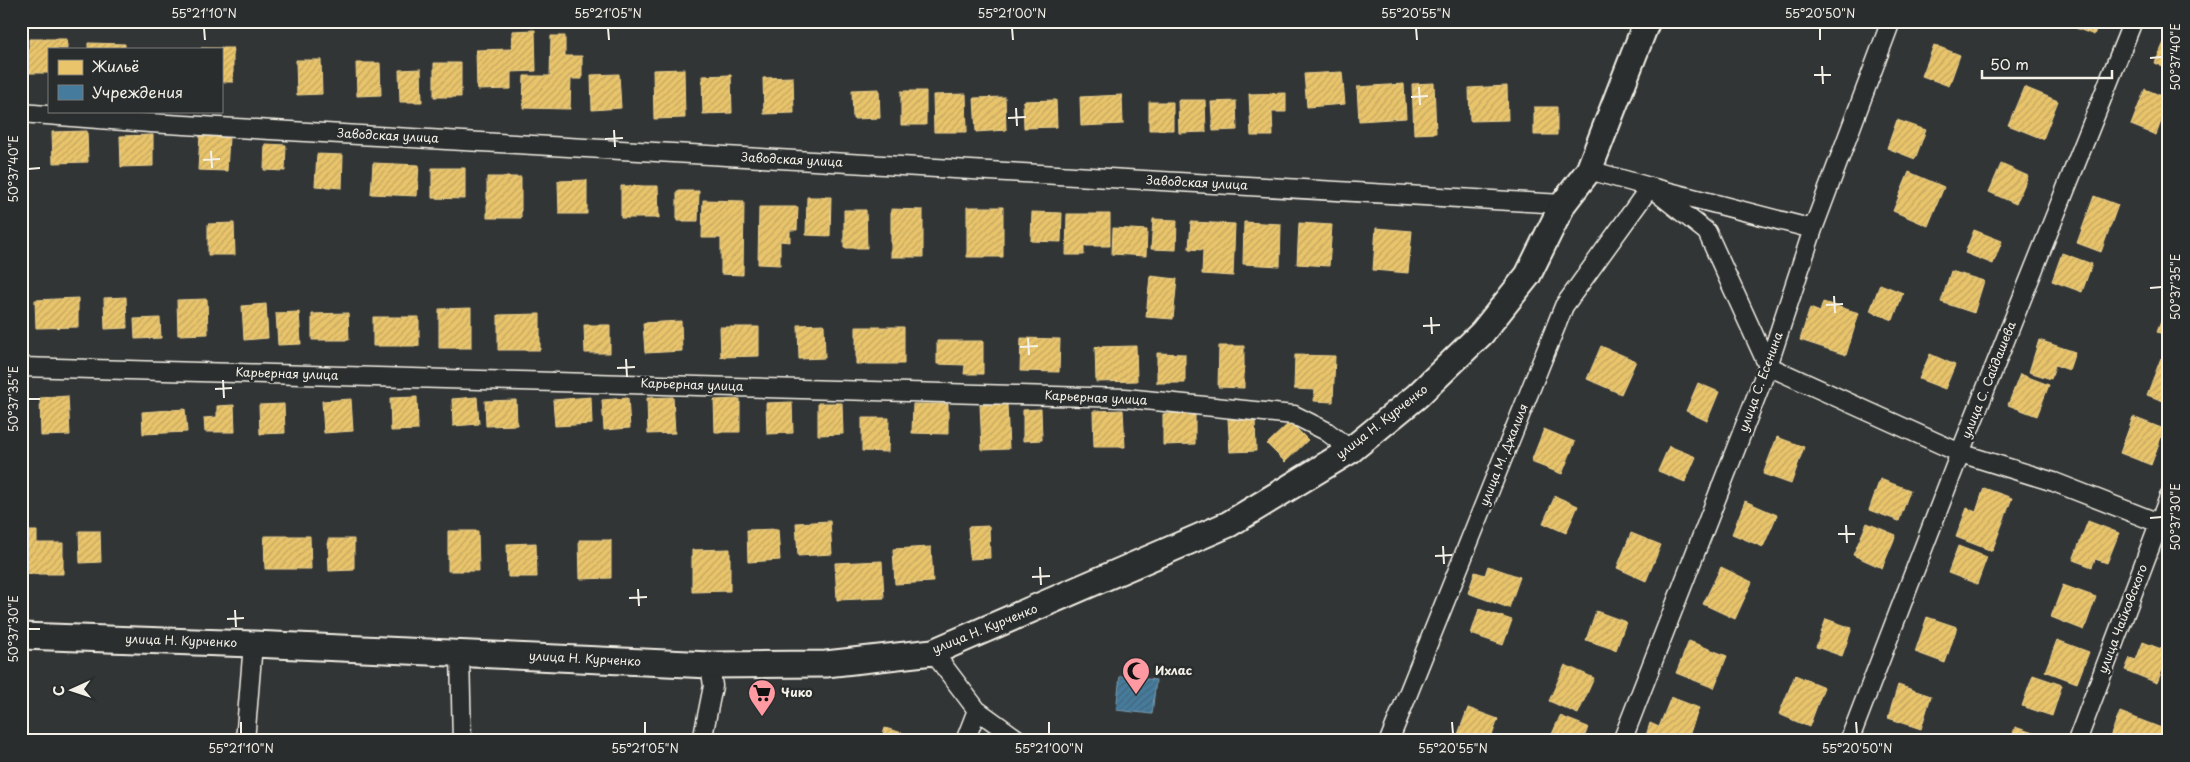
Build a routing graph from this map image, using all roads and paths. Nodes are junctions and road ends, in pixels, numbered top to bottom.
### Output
1 (1647, 21) edge
2 (1892, 21) edge
3 (2133, 21) edge
4 (21, 113) edge
5 (1589, 170) junction
6 (1650, 187) junction
7 (1563, 204) junction
8 (1813, 229) junction
9 (1768, 366) junction
10 (21, 367) edge
11 (1352, 450) junction
12 (1960, 453) junction
13 (2169, 497) edge
14 (2164, 525) edge
15 (21, 636) edge
16 (253, 644) junction
17 (933, 652) junction
18 (460, 654) junction
19 (710, 665) junction
20 (977, 710) junction
21 (245, 741) edge
22 (462, 741) edge
23 (702, 741) edge
24 (965, 741) edge
25 (1020, 741) edge
26 (1389, 741) edge
27 (1622, 741) edge
28 (1849, 741) edge
29 (2077, 741) edge

1 - 5 main road, улица Н. Курченко
2 - 8 street, улица С. Есенина
3 - 12 street, улица С. Сайдашева
4 - 7 street, Заводская улица
5 - 6 street
5 - 7 main road, улица Н. Курченко
6 - 8 street
6 - 9 street
6 - 26 street, улица М. Джалиля
7 - 11 main road, улица Н. Курченко
8 - 9 street, улица С. Есенина
9 - 12 street
9 - 27 street, улица С. Есенина
10 - 11 street, Карьерная улица
11 - 17 main road, улица Н. Курченко
12 - 14 street
12 - 28 street, улица С. Сайдашева
13 - 14 street, улица Чайковского
14 - 29 street, улица Чайковского
15 - 16 main road, улица Н. Курченко
16 - 18 main road, улица Н. Курченко
16 - 21 street
17 - 19 main road, улица Н. Курченко
17 - 20 street
18 - 19 main road, улица Н. Курченко
18 - 22 street
19 - 23 street
20 - 24 street
20 - 25 street

